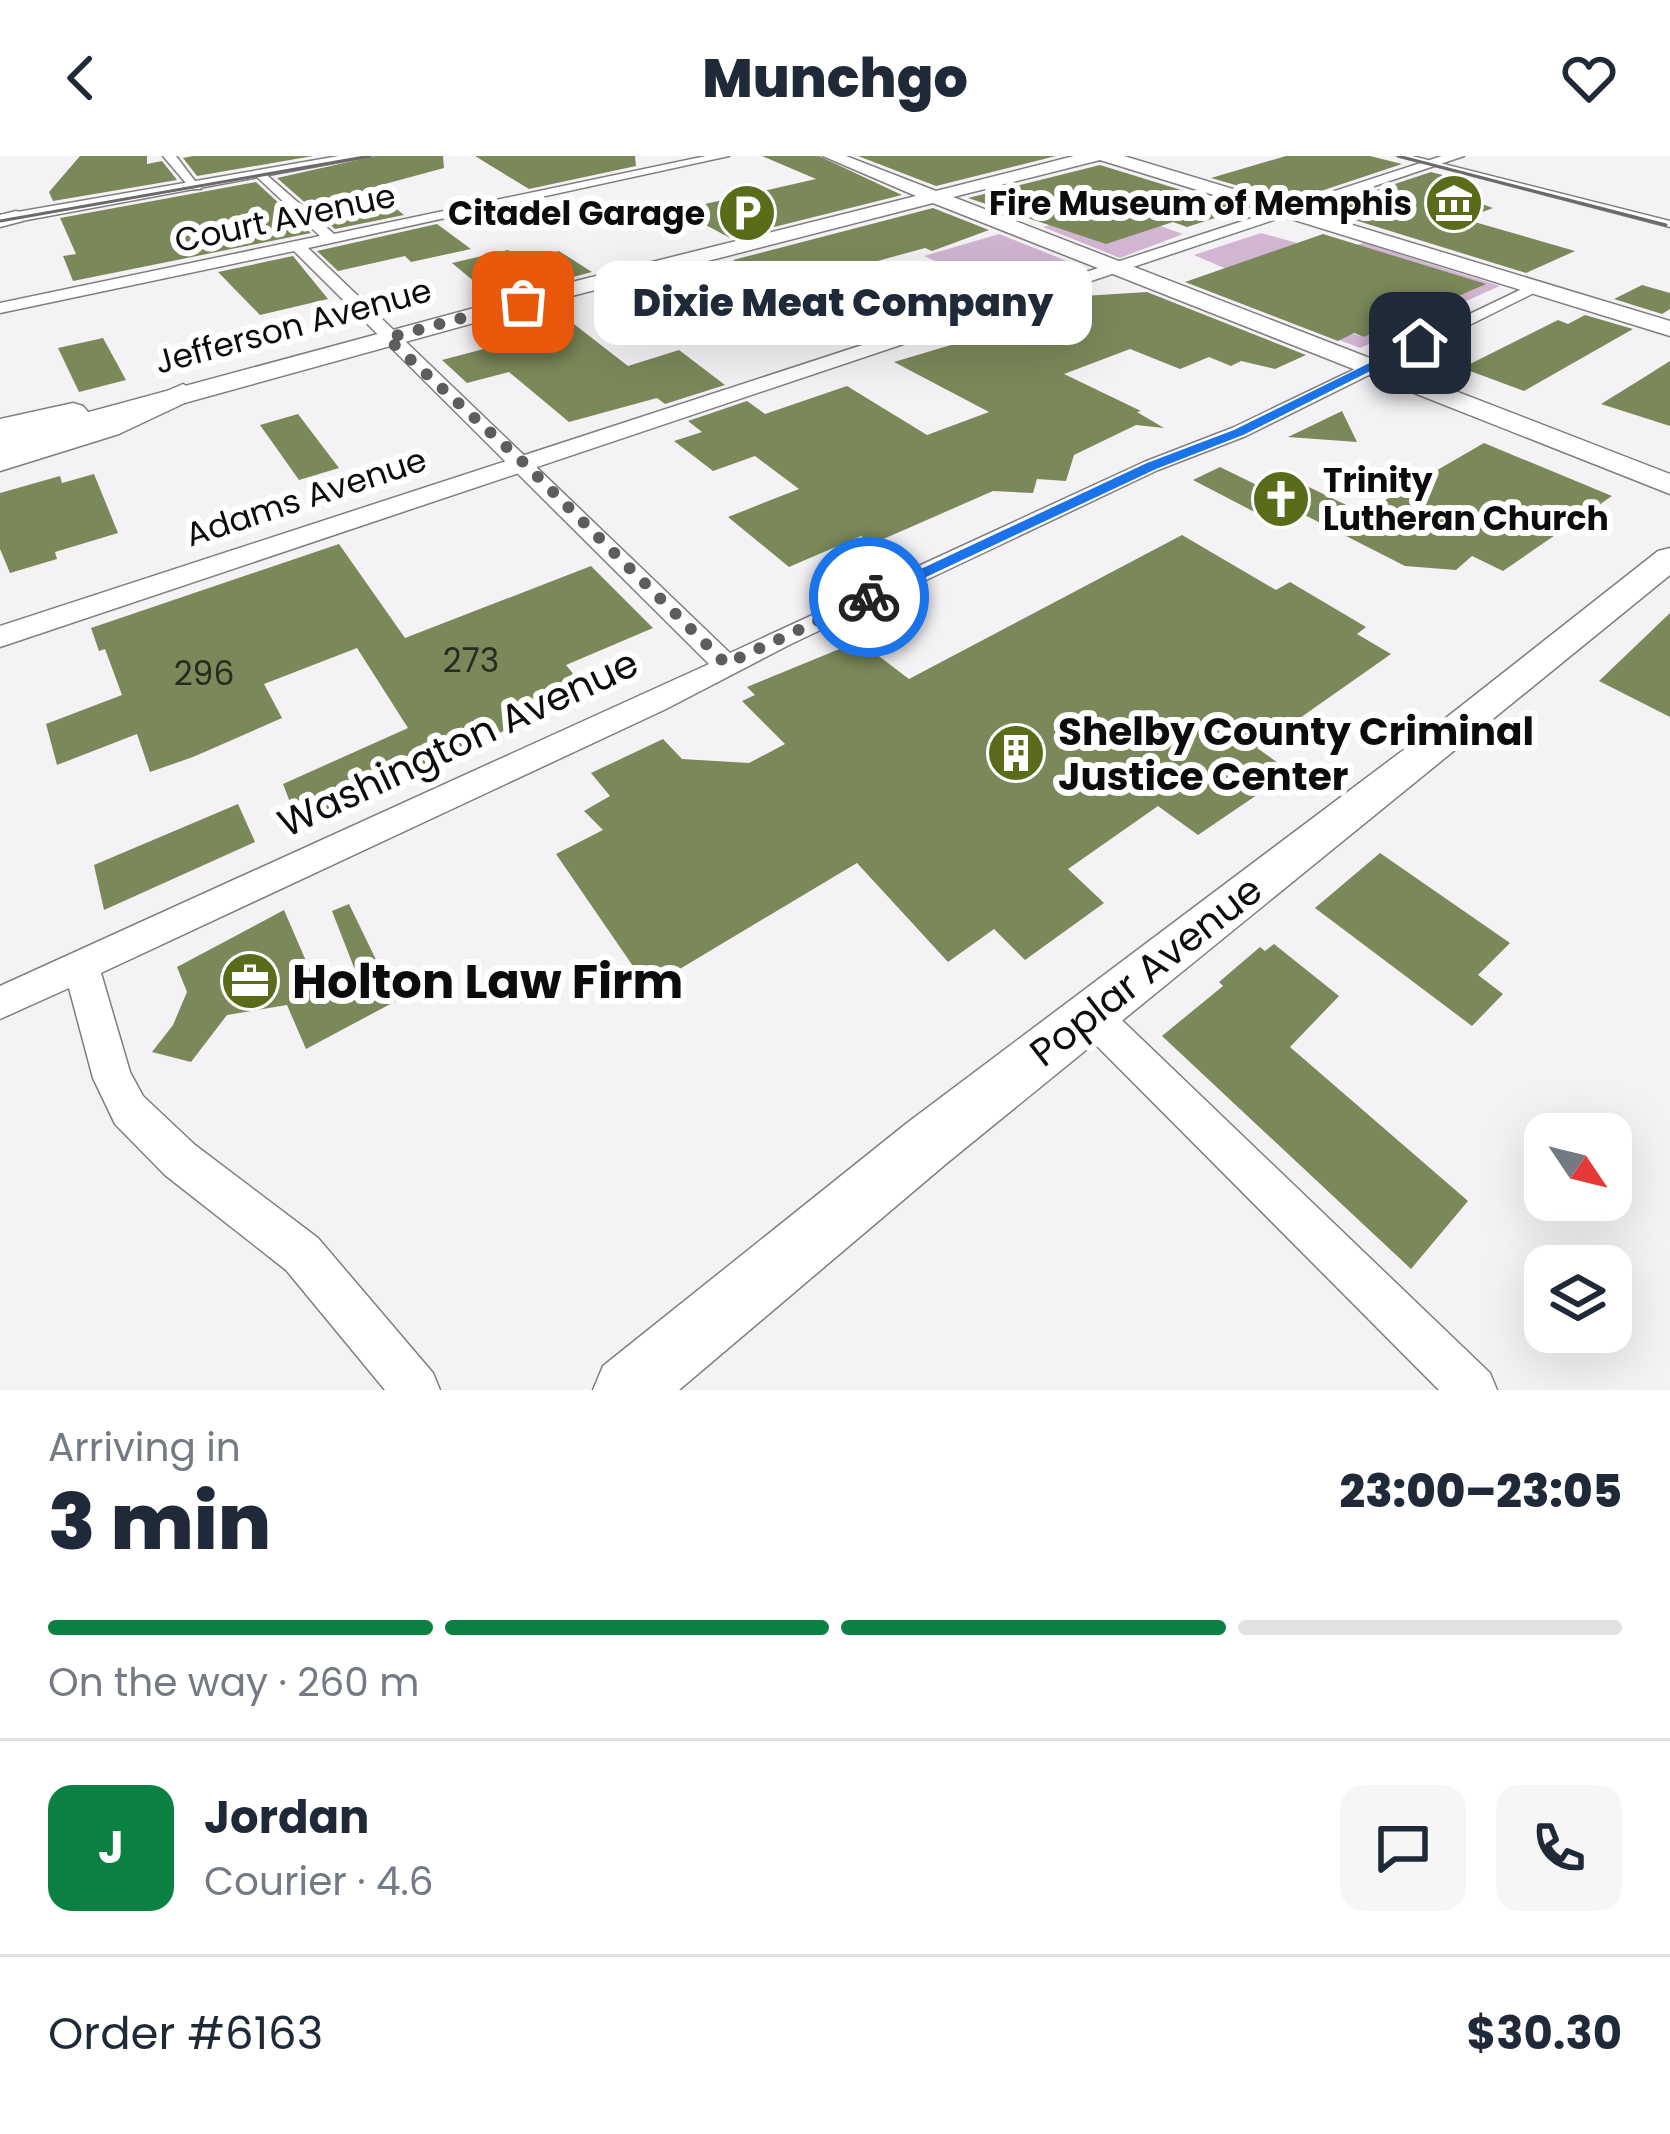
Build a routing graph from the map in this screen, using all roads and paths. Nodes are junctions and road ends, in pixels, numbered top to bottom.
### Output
1 (169, 156) edge
2 (364, 156) edge
3 (723, 156) edge
4 (831, 156) edge
5 (1094, 156) edge
6 (1106, 156) edge
7 (1402, 156) edge
8 (1457, 156) edge
9 (1433, 164) junction
10 (261, 174) junction
11 (196, 186) junction
12 (933, 196) junction
13 (1290, 211) junction
14 (5, 220) edge
15 (1657, 221) edge
16 (331, 239) junction
17 (298, 246) junction
18 (1119, 268) junction
19 (1538, 287) junction
20 (0, 308) edge
21 (1670, 329) edge
22 (387, 338) junction
23 (1370, 367) junction
24 (183, 393) junction
25 (0, 428) edge
26 (0, 446) edge
27 (0, 462) edge
28 (524, 463) junction
29 (1670, 485) edge
30 (1670, 557) edge
31 (0, 637) edge
32 (726, 664) junction
33 (81, 966) junction
34 (0, 1003) edge
35 (1090, 1014) junction
36 (416, 1390) edge
37 (628, 1390) edge
38 (1473, 1390) edge

1 - 11 street
2 - 10 street
3 - 16 street, Court Avenue
4 - 12 main road
5 - 12 main road, Jefferson Avenue
6 - 13 main road
7 - 9 street
8 - 9 street, Adams Avenue
9 - 13 street, Adams Avenue
9 - 15 street
10 - 11 street
10 - 16 street
11 - 14 street
12 - 18 main road
12 - 22 main road, Jefferson Avenue
13 - 18 street, Adams Avenue
13 - 19 main road
16 - 17 street, Court Avenue
17 - 20 street, Court Avenue
17 - 22 street
18 - 23 main road
18 - 28 street, Adams Avenue
19 - 21 main road
19 - 23 street, Washington Avenue
22 - 24 main road, Jefferson Avenue
22 - 28 street
23 - 29 main road
23 - 32 street, Washington Avenue
24 - 25 main road
24 - 26 main road, Jefferson Avenue
24 - 27 main road
28 - 31 street, Adams Avenue
28 - 32 street
30 - 35 main road, Poplar Avenue
32 - 33 street, Washington Avenue
33 - 34 street, Washington Avenue
33 - 36 street
35 - 37 main road, Poplar Avenue
35 - 38 street

